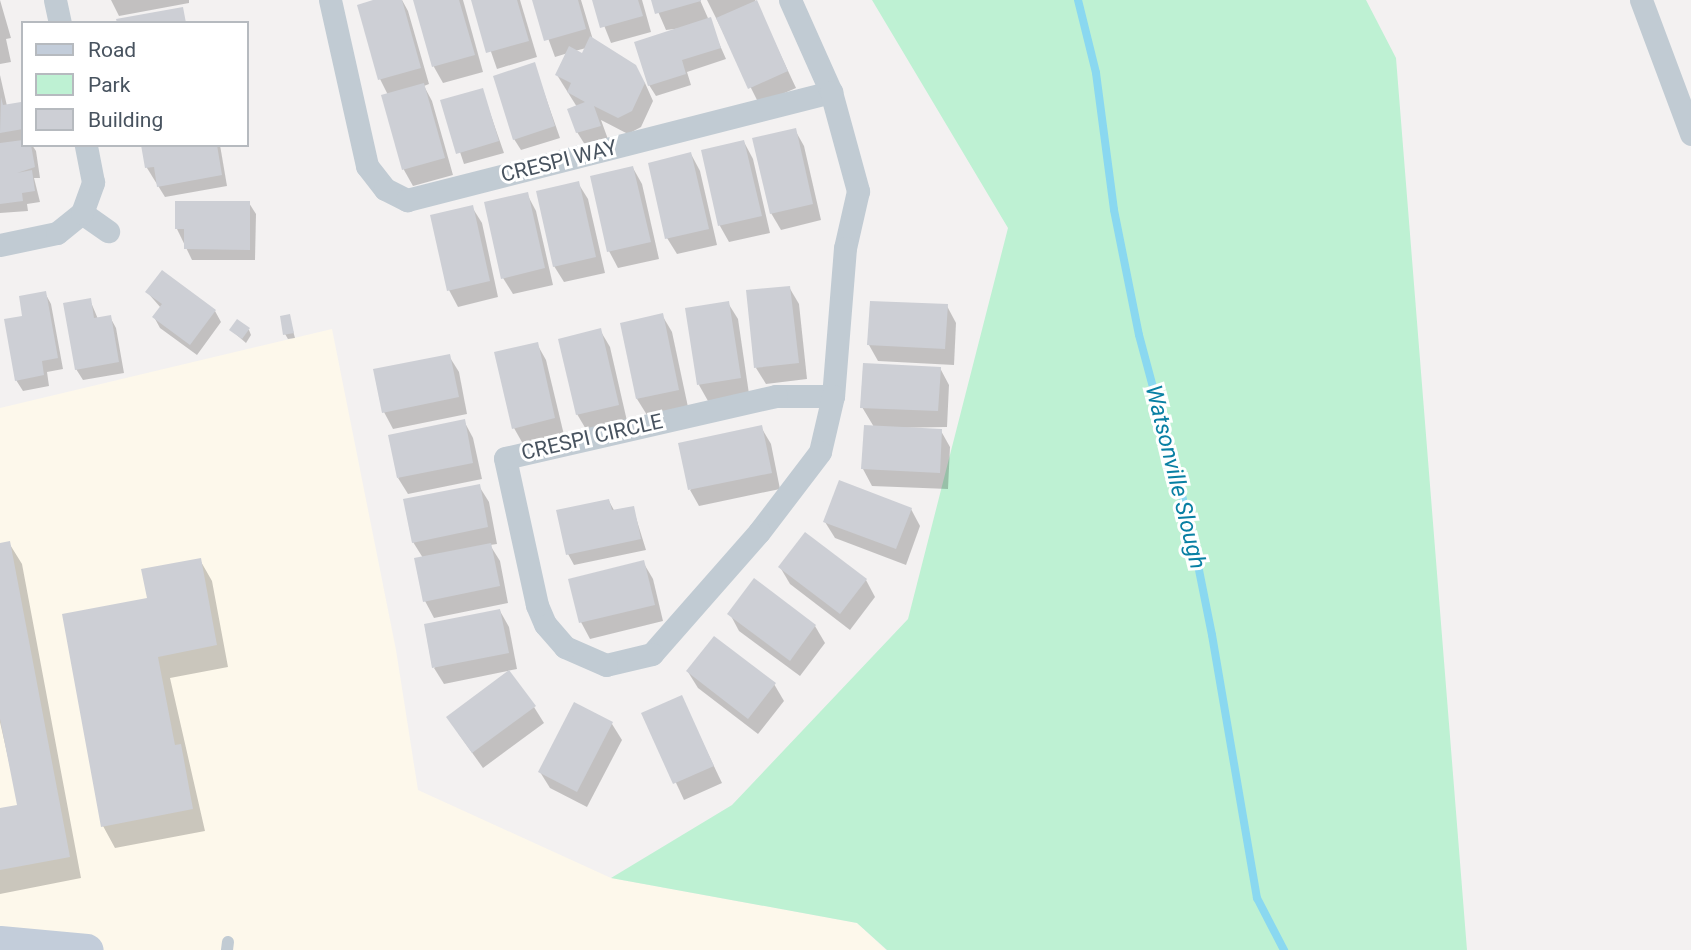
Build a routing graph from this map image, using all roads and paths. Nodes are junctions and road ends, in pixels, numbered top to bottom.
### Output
1 (55, 0) edge
2 (330, 0) edge
3 (790, 0) edge
4 (1641, 0) edge
5 (60, 21) edge
6 (831, 92) junction
7 (1691, 134) edge
8 (86, 147) edge
9 (82, 213) junction
10 (108, 231) dead end
11 (0, 245) edge
12 (833, 396) junction
13 (0, 943) edge
14 (87, 950) edge

1 - 5 street
2 - 6 street, CRESPI WAY
3 - 6 street
4 - 7 street
6 - 12 street, CRESPI CIRCLE
8 - 9 street
9 - 10 street
9 - 11 street
12 - 12 street, CRESPI CIRCLE
13 - 14 street

